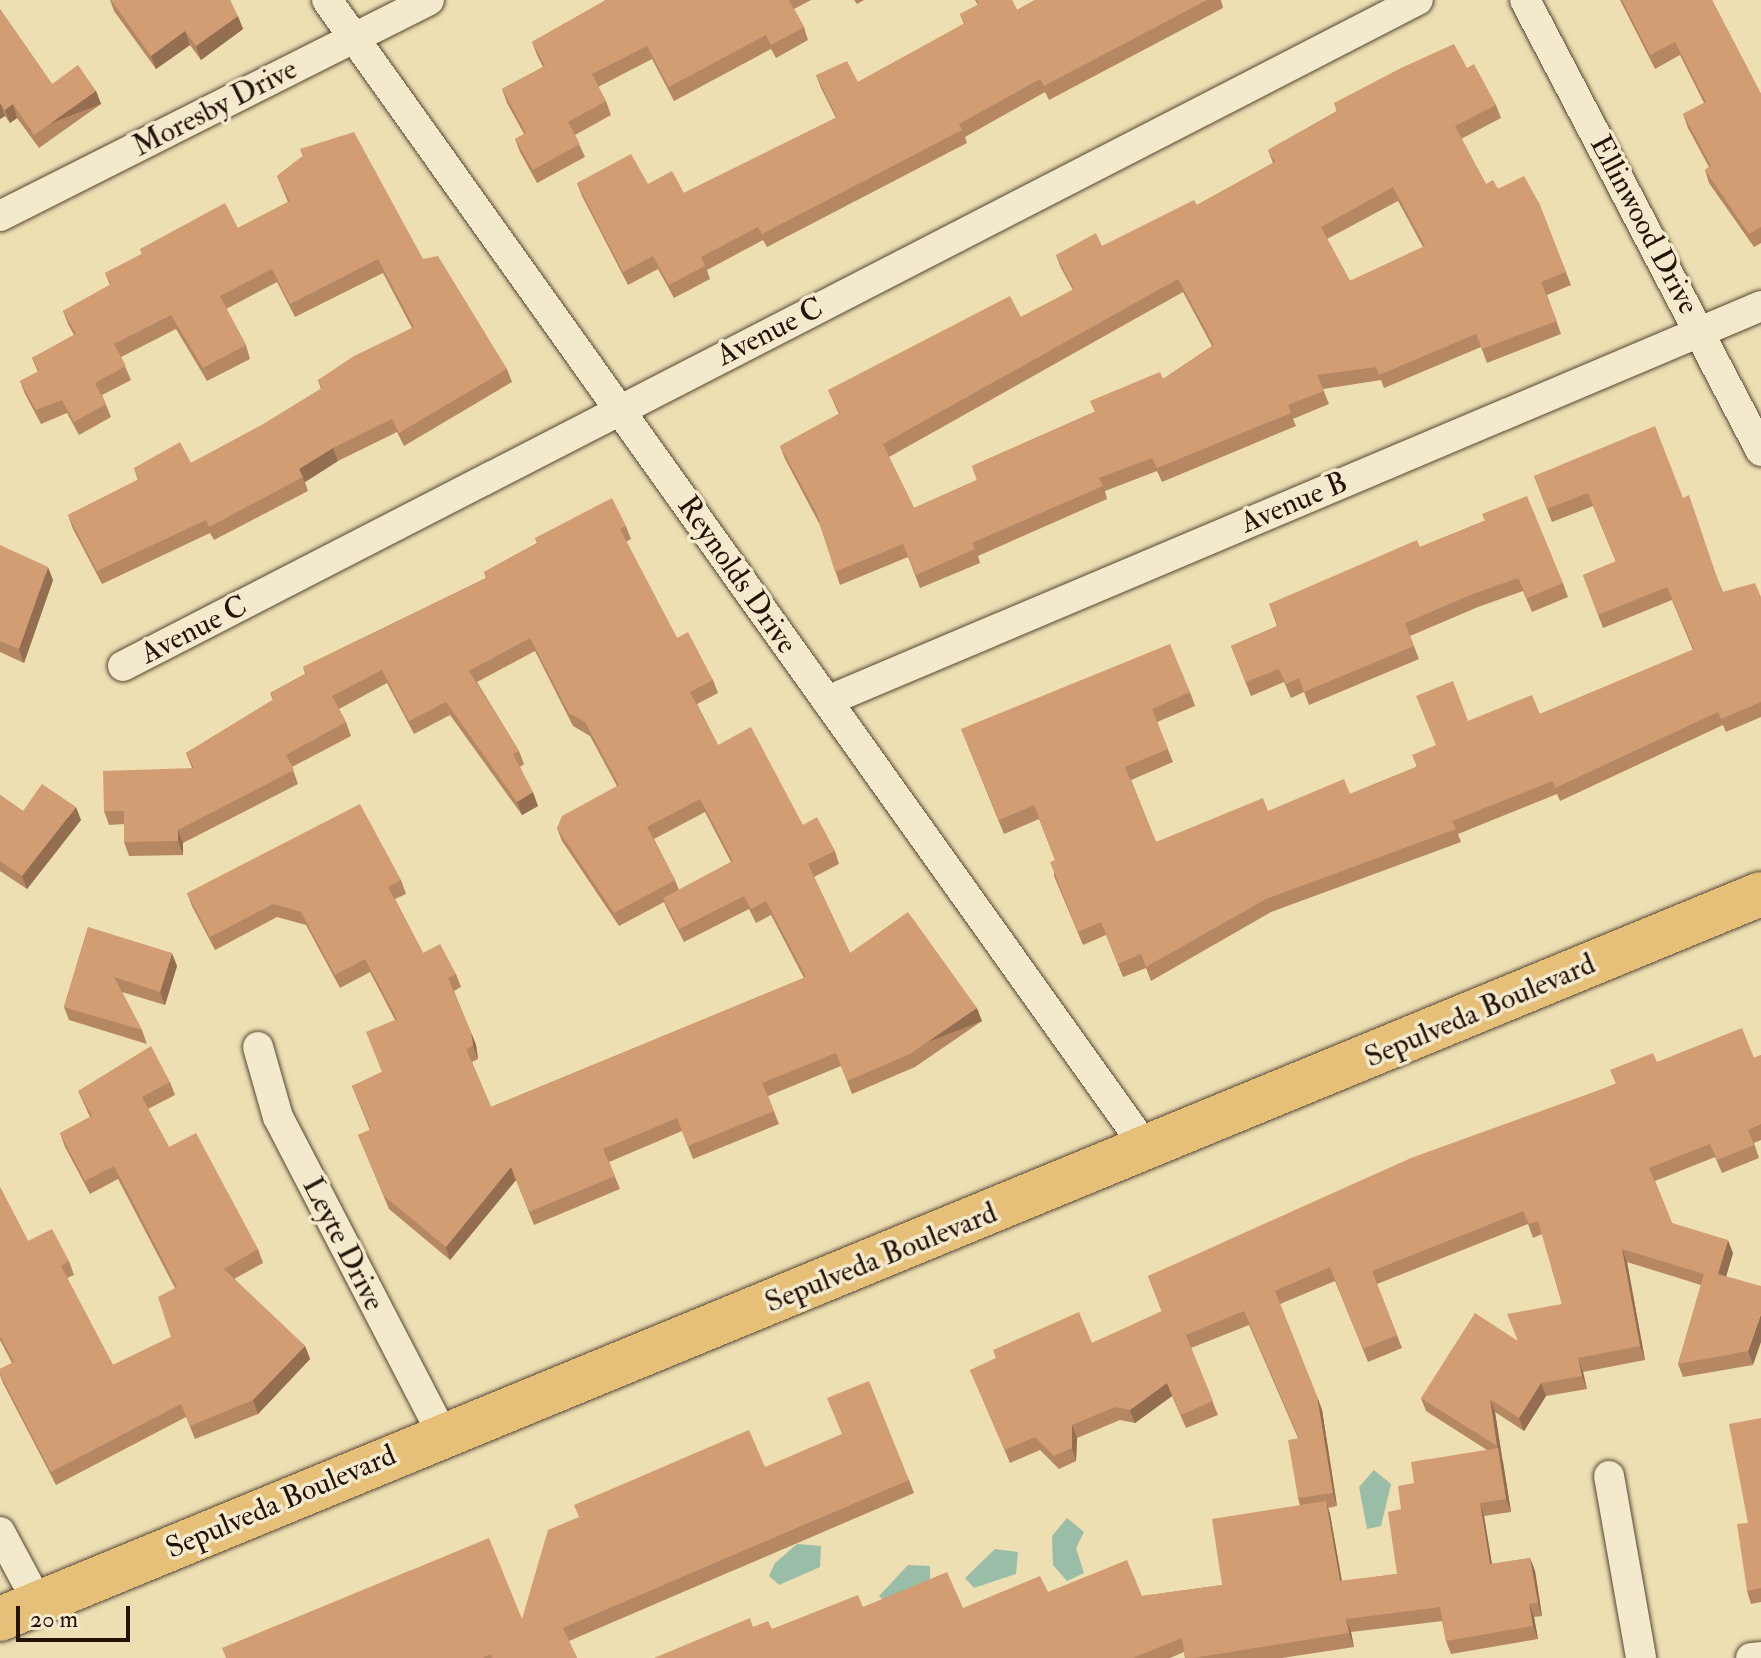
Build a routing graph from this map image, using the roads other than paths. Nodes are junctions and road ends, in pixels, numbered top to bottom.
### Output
1 (327, 0) edge
2 (429, 0) edge
3 (1418, 0) edge
4 (1525, 0) edge
5 (354, 38) junction
6 (0, 216) edge
7 (1761, 306) edge
8 (1701, 331) junction
9 (619, 409) junction
10 (1761, 451) edge
11 (123, 666) dead end
12 (827, 701) junction
13 (1761, 894) edge
14 (258, 1047) dead end
15 (1147, 1149) junction
16 (443, 1435) junction
17 (1609, 1476) dead end
18 (0, 1532) edge
19 (19, 1611) edge
20 (1761, 1657) edge
21 (1641, 1658) edge
22 (1751, 1658) edge

1 - 5 street, Reynolds Drive
2 - 5 street, Moresby Drive
3 - 9 street, Avenue C
4 - 8 street, Ellinwood Drive
5 - 6 street, Moresby Drive
5 - 9 street, Reynolds Drive
7 - 8 street, Avenue B
8 - 10 street, Ellinwood Drive
8 - 12 street, Avenue B
9 - 11 street, Avenue C
9 - 12 street, Reynolds Drive
12 - 15 street, Reynolds Drive
13 - 15 main road, Sepulveda Boulevard
14 - 16 street, Leyte Drive
15 - 16 main road, Sepulveda Boulevard
16 - 19 main road, Sepulveda Boulevard
17 - 21 street
18 - 19 street
20 - 22 street

